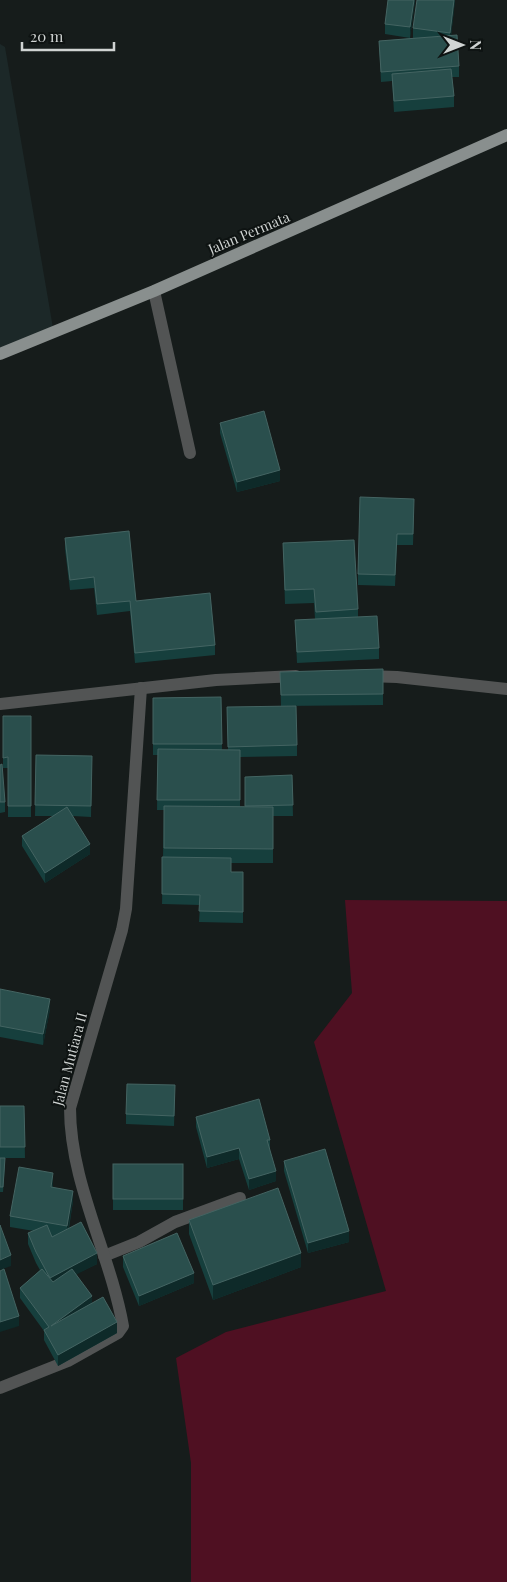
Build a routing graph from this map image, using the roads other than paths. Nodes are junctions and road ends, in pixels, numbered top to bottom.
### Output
1 (507, 135) edge
2 (154, 290) junction
3 (0, 354) edge
4 (190, 453) dead end
5 (306, 675) edge
6 (351, 675) edge
7 (142, 688) junction
8 (507, 689) edge
9 (0, 704) edge
10 (240, 1198) dead end
11 (104, 1256) junction
12 (0, 1388) edge

1 - 2 main road, Jalan Permata
2 - 3 main road, Jalan Permata
2 - 4 street
5 - 7 street
6 - 8 street
7 - 9 street
7 - 11 street, Jalan Mutiara II
10 - 11 street
11 - 12 street, Jalan Mutiara II

